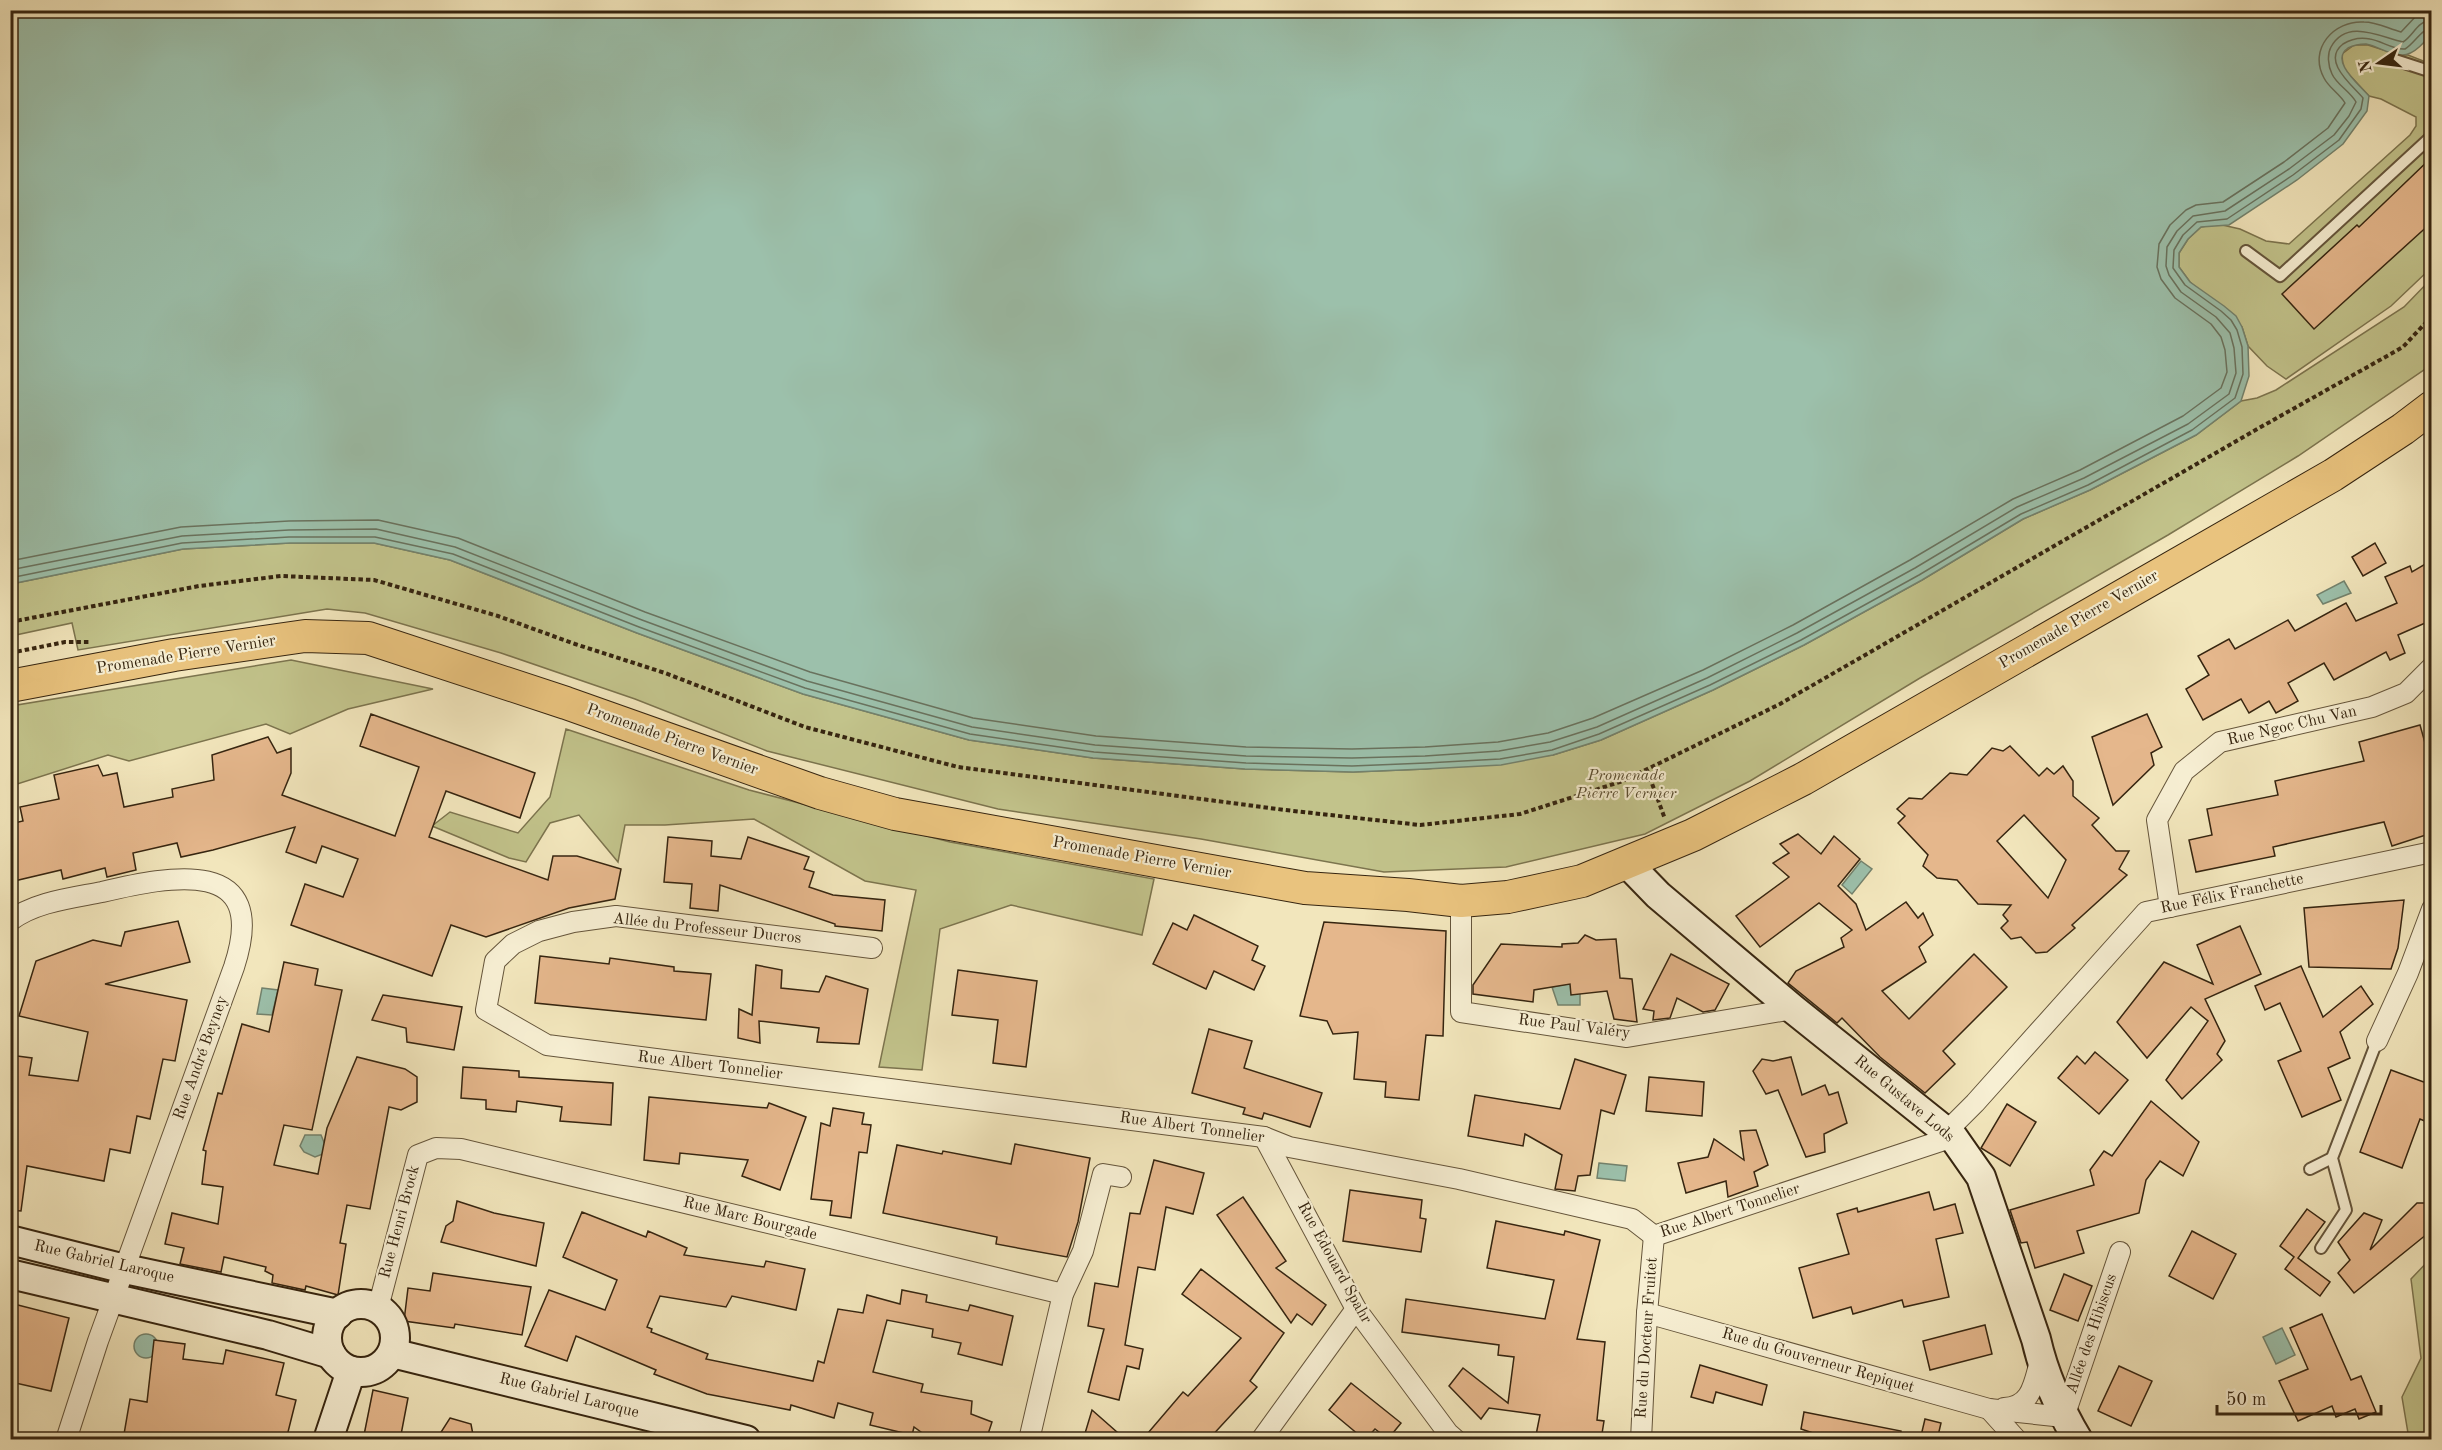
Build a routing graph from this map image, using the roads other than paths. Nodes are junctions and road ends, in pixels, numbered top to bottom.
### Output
1 (2395, 60) dead end
2 (2432, 72) edge
3 (2432, 136) edge
4 (2247, 251) dead end
5 (2432, 407) edge
6 (2432, 667) edge
7 (10, 686) edge
8 (2432, 852) edge
9 (1627, 863) junction
10 (1461, 901) junction
11 (2170, 907) junction
12 (2432, 909) edge
13 (10, 921) edge
14 (872, 948) dead end
15 (486, 1010) joint
16 (1793, 1010) junction
17 (2378, 1041) joint
18 (1950, 1134) junction
19 (1264, 1137) junction
20 (436, 1148) joint
21 (2332, 1158) junction
22 (2310, 1168) dead end
23 (1121, 1177) dead end
24 (1654, 1236) junction
25 (10, 1240) edge
26 (2321, 1248) dead end
27 (2120, 1252) dead end
28 (125, 1269) junction
29 (10, 1274) edge
30 (1063, 1294) junction
31 (114, 1300) junction
32 (378, 1308) junction
33 (1356, 1309) junction
34 (1647, 1313) junction
35 (338, 1314) junction
36 (392, 1353) junction
37 (2041, 1358) junction
38 (341, 1362) junction
39 (1989, 1409) junction
40 (2071, 1428) edge
41 (66, 1440) edge
42 (328, 1440) edge
43 (746, 1440) edge
44 (1029, 1440) edge
45 (1262, 1440) edge
46 (1456, 1440) edge
47 (1641, 1440) edge
48 (2017, 1440) edge

1 - 2 lane
3 - 4 lane
5 - 9 main road, Promenade Pierre Vernier
6 - 11 street, Rue Ngoc Chu Van
7 - 10 main road, Promenade Pierre Vernier
8 - 11 street, Rue Félix Franchette
9 - 10 main road, Promenade Pierre Vernier
9 - 16 street, Rue Gustave Lods
10 - 16 street, Rue Paul Valéry
11 - 18 street, Rue Félix Franchette
12 - 17 street
13 - 28 street, Rue André Beyney
14 - 15 street, Allée du Professeur Ducros
15 - 19 street, Rue Albert Tonnelier
16 - 18 street, Rue Gustave Lods
17 - 21 lane
18 - 24 street, Rue Albert Tonnelier
18 - 37 street, Rue Gustave Lods
19 - 24 street, Rue Albert Tonnelier
19 - 33 street, Rue Edouard Spahr
20 - 30 street, Rue Marc Bourgade
20 - 32 street, Rue Henri Brock
21 - 22 lane
21 - 26 lane
23 - 30 street
24 - 34 street, Rue du Docteur Fruitet
25 - 28 street, Rue Gabriel Laroque
27 - 40 street, Allée des Hibiscus
28 - 31 street, Rue André Beyney
28 - 35 street, Rue Gabriel Laroque
29 - 31 street, Rue Gabriel Laroque
30 - 44 street
31 - 38 street, Rue Gabriel Laroque
31 - 41 street, Rue André Beyney
32 - 35 street
32 - 36 street
33 - 45 street
33 - 46 street, Rue Edouard Spahr
34 - 39 street, Rue du Gouverneur Repiquet
34 - 47 street, Rue du Docteur Fruitet
35 - 38 street
36 - 38 street
36 - 43 street, Rue Gabriel Laroque
37 - 39 street
37 - 40 street, Rue Gustave Lods
38 - 42 street
39 - 40 street
39 - 48 street

